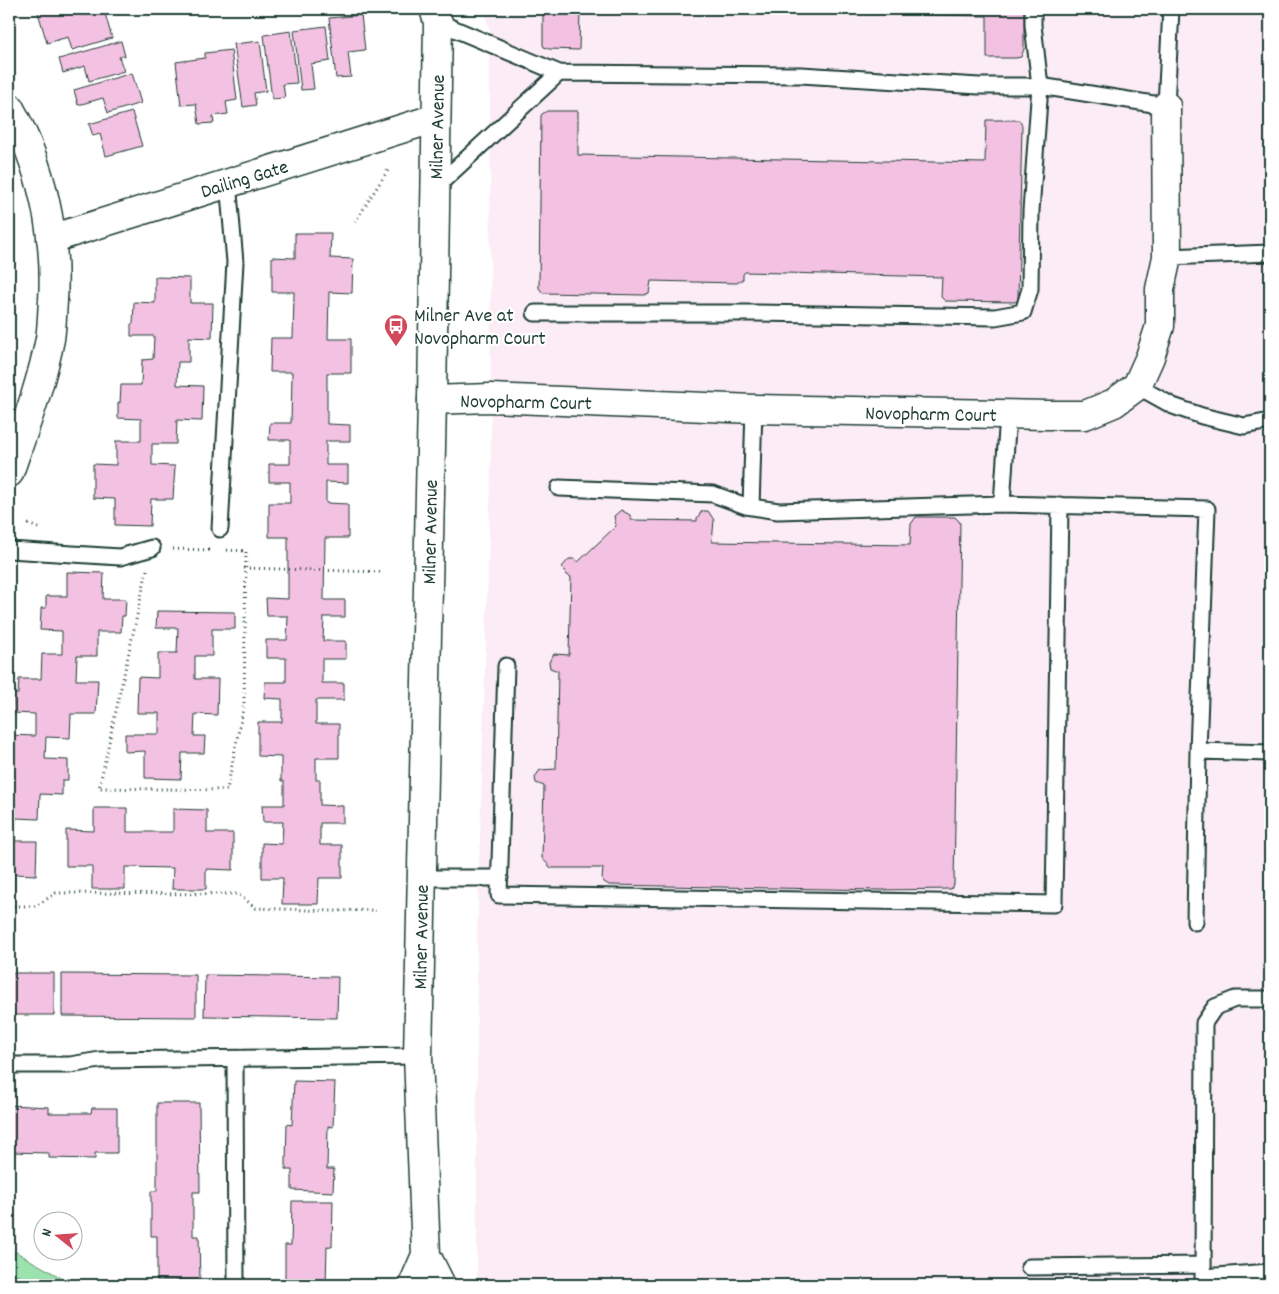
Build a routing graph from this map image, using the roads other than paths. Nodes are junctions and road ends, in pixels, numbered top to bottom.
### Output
1 (1034, 9) edge
2 (1171, 9) edge
3 (436, 15) edge
4 (559, 72) junction
5 (1040, 86) junction
6 (1166, 106) junction
7 (9, 107) edge
8 (436, 118) junction
9 (228, 182) junction
10 (436, 188) junction
11 (51, 240) junction
12 (1270, 253) edge
13 (1167, 257) junction
14 (535, 313) dead end
15 (1136, 386) junction
16 (432, 400) junction
17 (754, 409) junction
18 (1008, 414) junction
19 (1270, 421) edge
20 (16, 427) edge
21 (9, 473) edge
22 (559, 488) dead end
23 (1002, 504) junction
24 (1060, 506) junction
25 (751, 507) junction
26 (220, 529) dead end
27 (152, 548) road end
28 (9, 550) edge
29 (506, 666) dead end
30 (1198, 751) junction
31 (1270, 753) edge
32 (421, 878) junction
33 (500, 878) junction
34 (1195, 922) dead end
35 (1270, 999) edge
36 (418, 1056) junction
37 (235, 1059) junction
38 (9, 1065) edge
39 (426, 1255) junction
40 (1029, 1267) dead end
41 (1270, 1272) edge
42 (1203, 1276) edge
43 (236, 1285) edge
44 (413, 1285) edge
45 (441, 1285) edge

1 - 5 lane
2 - 6 lane
3 - 4 lane
3 - 8 street, Milner Avenue
4 - 5 lane
4 - 10 lane
5 - 6 lane
5 - 14 lane
6 - 13 street, Novopharm Court
7 - 11 street
8 - 9 street, Dailing Gate
8 - 10 street, Milner Avenue
9 - 11 street, Dailing Gate
9 - 26 lane
10 - 16 street, Milner Avenue
11 - 20 street
12 - 13 lane
13 - 15 street, Novopharm Court
15 - 18 street, Novopharm Court
15 - 19 lane
16 - 17 street, Novopharm Court
16 - 32 street, Milner Avenue
17 - 18 street, Novopharm Court
17 - 25 lane
18 - 23 lane
20 - 21 street
22 - 25 lane
23 - 24 lane
23 - 25 lane
24 - 30 lane
24 - 33 lane
27 - 28 lane
29 - 33 lane
30 - 31 lane
30 - 34 lane
32 - 33 lane
32 - 36 street, Milner Avenue
35 - 42 lane
36 - 37 lane
36 - 39 street, Milner Avenue
37 - 38 lane
37 - 43 lane
39 - 44 street, Milner Avenue
39 - 45 street, Milner Avenue
40 - 42 lane
41 - 42 lane

